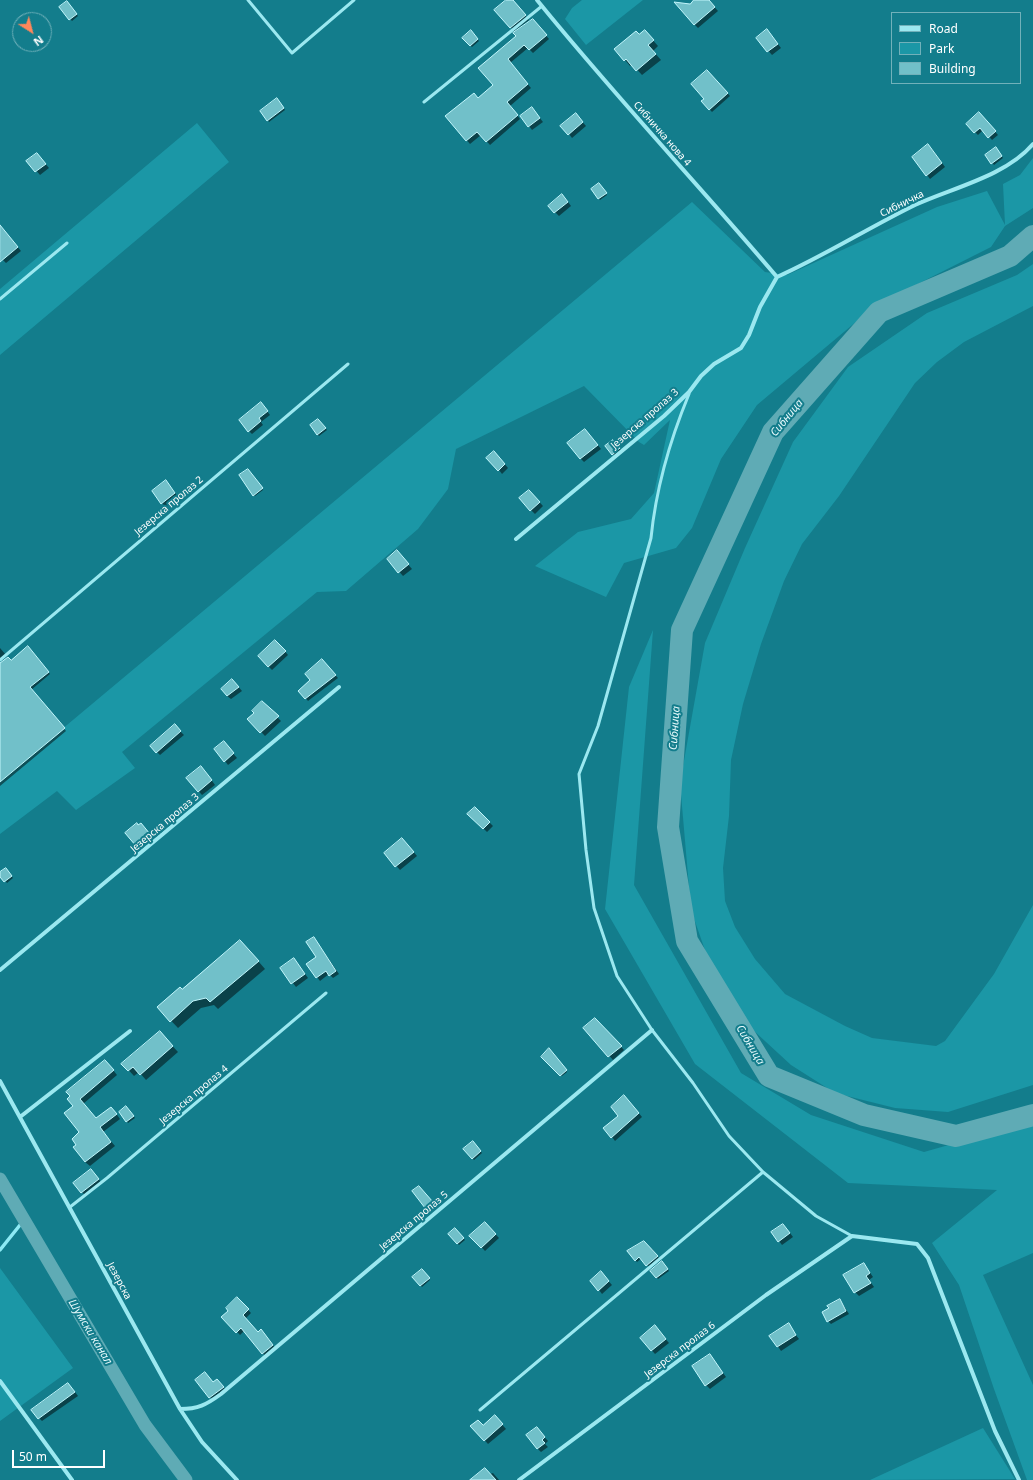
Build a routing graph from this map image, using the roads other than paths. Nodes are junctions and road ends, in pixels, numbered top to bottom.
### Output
1 (248, 0) edge
2 (354, 0) edge
3 (537, 0) edge
4 (542, 6) junction
5 (424, 102) dead end
6 (1033, 144) edge
7 (67, 243) dead end
8 (776, 277) junction
9 (0, 300) edge
10 (348, 364) dead end
11 (689, 392) junction
12 (516, 538) dead end
13 (0, 660) edge
14 (339, 687) dead end
15 (0, 970) edge
16 (326, 993) dead end
17 (652, 1030) junction
18 (130, 1031) dead end
19 (0, 1081) edge
20 (20, 1117) junction
21 (763, 1172) junction
22 (70, 1206) junction
23 (852, 1236) junction
24 (0, 1381) edge
25 (180, 1409) junction
26 (480, 1410) dead end
27 (72, 1480) edge
28 (237, 1480) edge
29 (519, 1480) edge
30 (1019, 1480) edge

1 - 2 lane
3 - 4 street, Сибничка нова 4
4 - 5 lane
4 - 8 street, Сибничка нова 4
6 - 8 street, Сибничка
7 - 9 lane
8 - 11 street, Језерска пролаз 3
10 - 13 lane, Језерска пролаз 2
11 - 12 street, Језерска пролаз 3
11 - 17 lane
14 - 15 street, Језерска пролаз 3
16 - 22 lane, Језерска пролаз 4
17 - 21 lane
17 - 25 street, Језерска пролаз 5
18 - 20 street
19 - 20 street, Језерска
20 - 22 street, Језерска
21 - 23 lane
21 - 26 lane
22 - 25 street, Језерска
23 - 29 street, Језерска пролаз 6
23 - 30 street
24 - 27 street
25 - 28 street, Језерска

